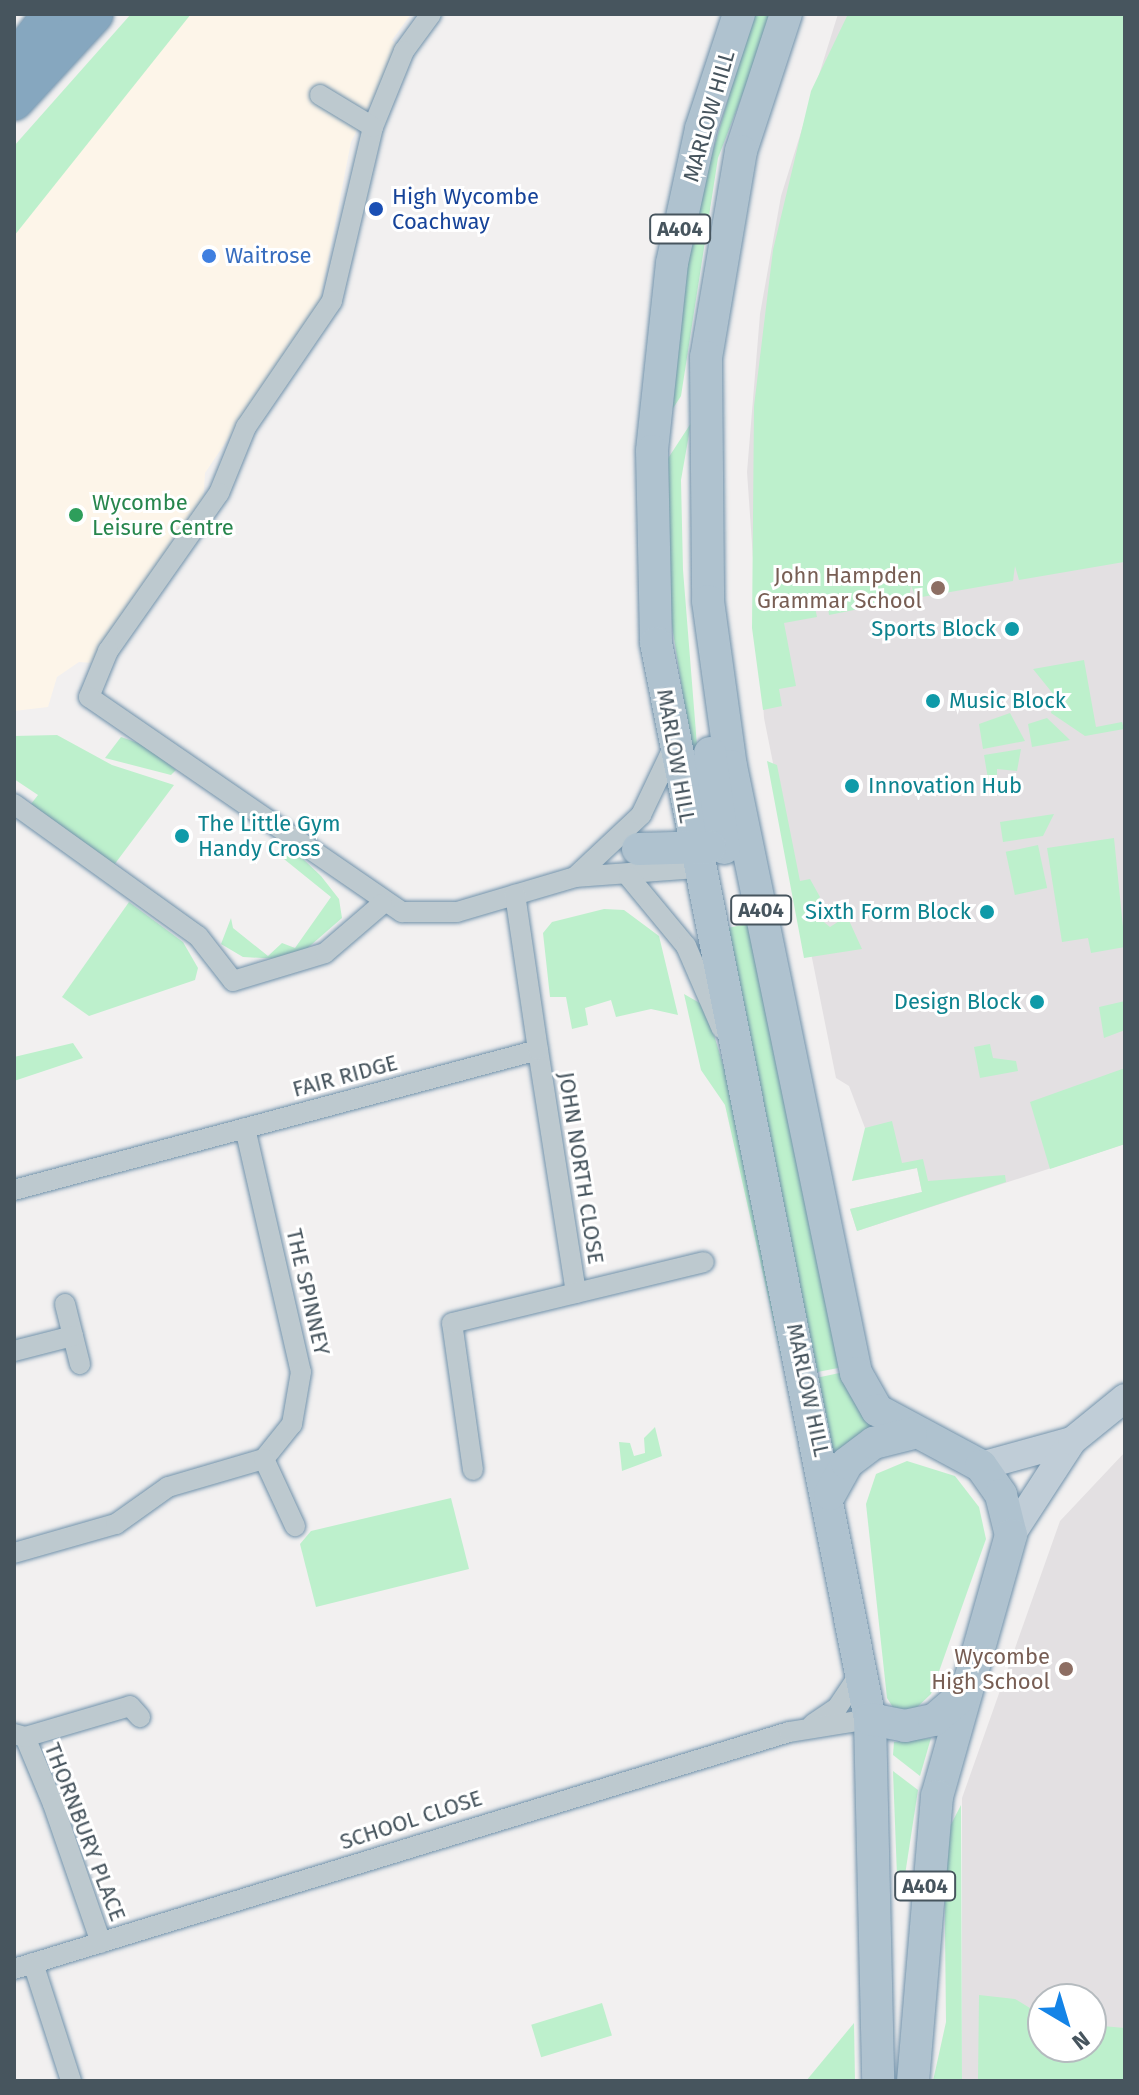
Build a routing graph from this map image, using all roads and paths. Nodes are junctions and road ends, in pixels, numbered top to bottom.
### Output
1 (52, 14) edge
2 (94, 14) edge
3 (431, 14) edge
4 (739, 14) edge
5 (786, 14) edge
6 (14, 64) edge
7 (320, 95) dead end
8 (14, 101) edge
9 (373, 127) junction
10 (711, 622) junction
11 (673, 746) junction
12 (14, 804) edge
13 (724, 848) junction
14 (694, 857) junction
15 (601, 859) junction
16 (633, 863) junction
17 (753, 872) junction
18 (575, 877) junction
19 (515, 895) junction
20 (382, 904) junction
21 (538, 1050) junction
22 (739, 1069) junction
23 (245, 1128) junction
24 (14, 1190) edge
25 (704, 1262) dead end
26 (576, 1293) junction
27 (65, 1304) dead end
28 (73, 1336) junction
29 (14, 1351) edge
30 (80, 1364) dead end
31 (1125, 1398) edge
32 (911, 1434) junction
33 (1072, 1441) junction
34 (264, 1459) junction
35 (981, 1466) junction
36 (473, 1470) dead end
37 (830, 1494) junction
38 (295, 1526) dead end
39 (1011, 1535) junction
40 (14, 1553) edge
41 (862, 1670) junction
42 (962, 1696) junction
43 (140, 1717) dead end
44 (870, 1719) junction
45 (806, 1728) junction
46 (19, 1735) edge
47 (101, 1943) junction
48 (23, 1966) edge
49 (71, 2081) edge
50 (878, 2081) edge
51 (913, 2081) edge

1 - 6 highway
2 - 8 highway
3 - 9 street
4 - 11 main road, MARLOW HILL / A404
5 - 10 main road, MARLOW HILL / A404
7 - 9 street
9 - 20 street
10 - 13 main road, A404
10 - 17 main road, MARLOW HILL / A404
11 - 14 main road, MARLOW HILL / A404
11 - 15 street
12 - 20 street
13 - 14 main road
13 - 17 main road, A404
14 - 16 main road
14 - 22 main road, MARLOW HILL / A404
15 - 16 street
15 - 18 street
16 - 18 street
16 - 22 street
17 - 32 main road, MARLOW HILL / A404
18 - 19 street
19 - 20 street
19 - 21 street
21 - 23 street, FAIR RIDGE
21 - 26 street, JOHN NORTH CLOSE
22 - 37 main road, MARLOW HILL / A404
23 - 24 street, FAIR RIDGE
23 - 34 street, THE SPINNEY
25 - 26 street, JOHN NORTH CLOSE
26 - 36 street, JOHN NORTH CLOSE
27 - 28 street
28 - 29 street
28 - 30 street
31 - 33 street
32 - 35 main road, MARLOW HILL
32 - 37 main road, MARLOW HILL
33 - 35 street
33 - 39 street
34 - 38 street
34 - 40 street
35 - 39 main road
37 - 41 main road, MARLOW HILL
39 - 42 main road
41 - 44 main road, MARLOW HILL
41 - 45 street, SCHOOL CLOSE
42 - 44 main road
42 - 51 main road, A404
43 - 46 street, THORNBURY PLACE
44 - 45 street, SCHOOL CLOSE
44 - 50 main road, MARLOW HILL / A404
45 - 47 street, SCHOOL CLOSE
46 - 47 street, THORNBURY PLACE
47 - 48 street, SCHOOL CLOSE
48 - 49 street, SCHOOL CLOSE

